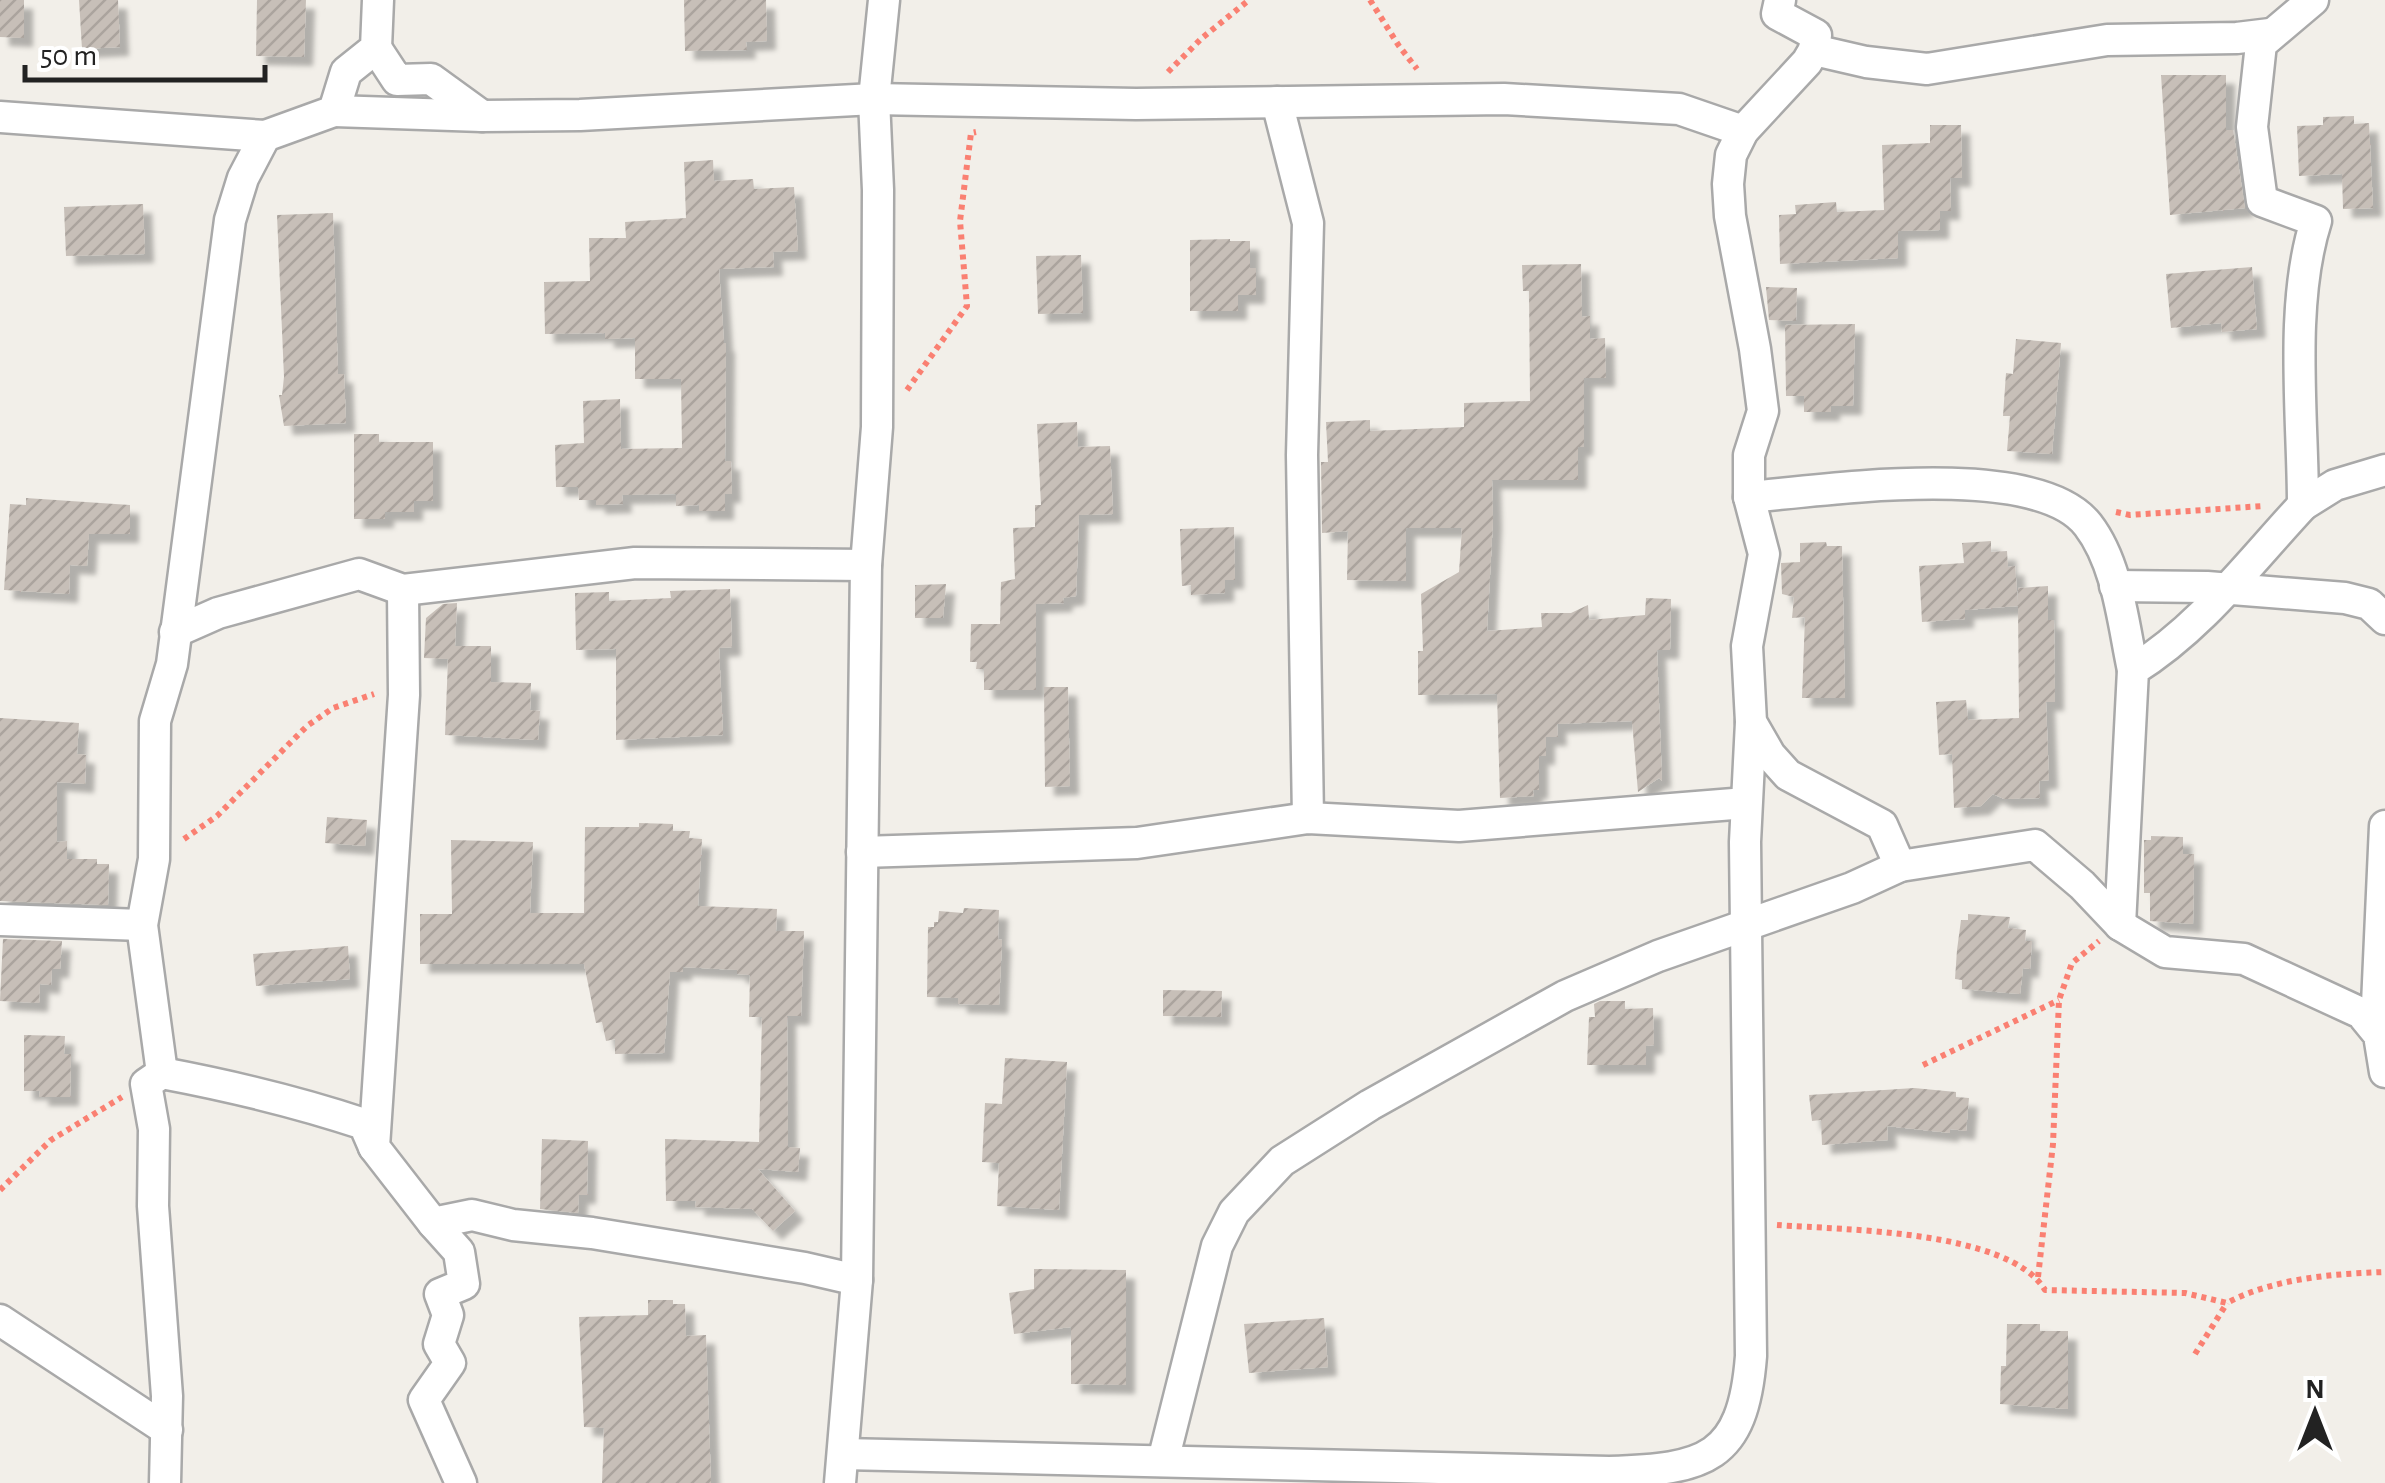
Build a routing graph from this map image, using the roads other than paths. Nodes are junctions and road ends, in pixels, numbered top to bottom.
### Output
1 (378, 0) edge
2 (884, 0) edge
3 (1780, 0) edge
4 (2312, 0) edge
5 (2270, 34) junction
6 (376, 48) junction
7 (1814, 50) junction
8 (874, 99) junction
9 (1277, 102) junction
10 (334, 111) junction
11 (482, 116) junction
12 (0, 118) edge
13 (1743, 131) junction
14 (264, 136) junction
15 (2385, 470) edge
16 (1749, 497) junction
17 (2303, 505) junction
18 (866, 565) junction
19 (2116, 586) junction
20 (2226, 588) junction
21 (403, 590) junction
22 (2385, 619) edge
23 (174, 632) junction
24 (2134, 670) junction
25 (1751, 722) junction
26 (1746, 804) junction
27 (1308, 818) junction
28 (2385, 826) edge
29 (862, 852) junction
30 (1900, 866) junction
31 (0, 920) edge
32 (1745, 923) junction
33 (142, 925) junction
34 (2120, 925) junction
35 (2376, 1028) junction
36 (2385, 1072) edge
37 (154, 1078) junction
38 (374, 1147) junction
39 (433, 1223) junction
40 (857, 1280) junction
41 (0, 1320) edge
42 (167, 1430) junction
43 (1162, 1461) junction
44 (841, 1469) edge
45 (165, 1483) edge
46 (461, 1483) edge

1 - 6 street
2 - 8 street
3 - 7 street
4 - 5 street
5 - 7 street
5 - 17 street
6 - 10 street
6 - 11 street
7 - 13 street
8 - 9 street
8 - 11 street
8 - 18 street
9 - 13 street
9 - 27 street
10 - 11 street
10 - 14 street
12 - 14 street
13 - 16 street
14 - 23 street
15 - 17 street
16 - 19 street
16 - 25 street
17 - 20 street
18 - 21 street
18 - 29 street
19 - 20 street
19 - 24 street
20 - 22 street
20 - 24 street
21 - 23 street
21 - 38 street
23 - 33 street
24 - 34 street
25 - 26 street
25 - 30 street
26 - 27 street
26 - 32 street
27 - 29 street
28 - 35 street
29 - 40 street
30 - 32 street
30 - 34 street
31 - 33 street
32 - 43 street
32 - 43 street
33 - 37 street
34 - 35 street
35 - 36 street
37 - 38 street
37 - 42 street
38 - 39 street
39 - 40 street
39 - 46 street
40 - 44 street
41 - 42 street
42 - 45 street
43 - 44 street

